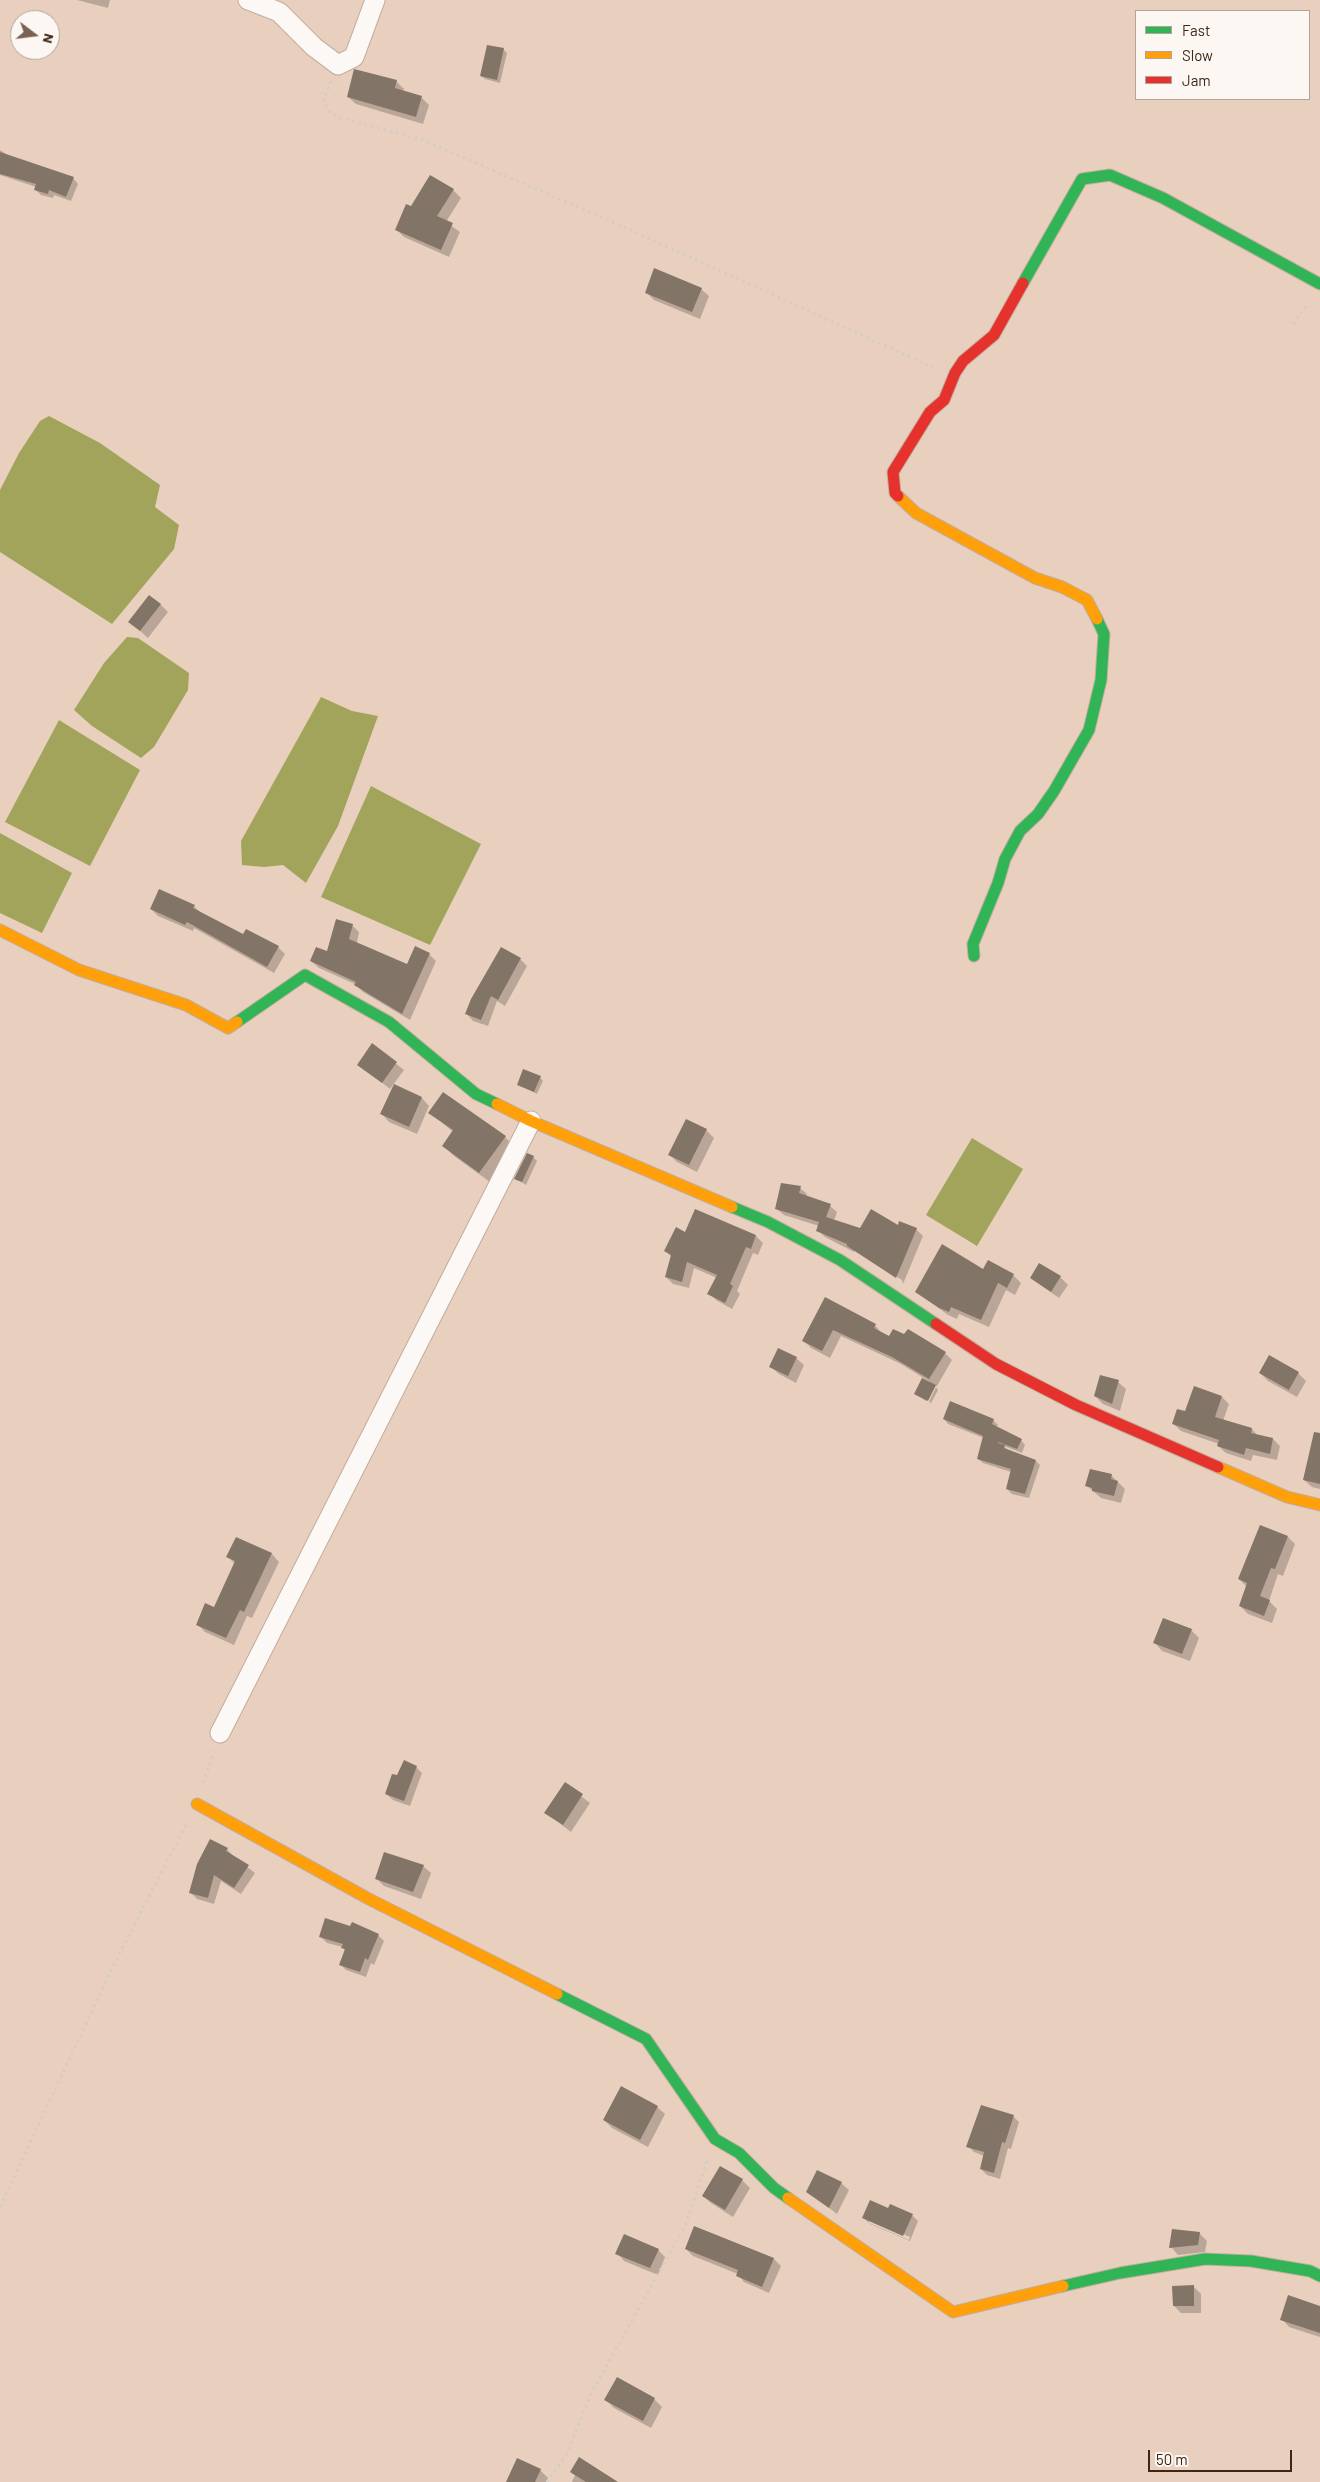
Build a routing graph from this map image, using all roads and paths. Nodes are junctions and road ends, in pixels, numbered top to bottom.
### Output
1 (248, 0) edge
2 (375, 0) edge
3 (338, 65) junction
4 (1320, 284) edge
5 (1309, 301) dead end
6 (1293, 324) dead end
7 (955, 372) junction
8 (0, 930) edge
9 (974, 956) dead end
10 (531, 1121) junction
11 (1320, 1505) edge
12 (220, 1733) joint
13 (196, 1804) junction
14 (715, 2139) junction
15 (0, 2208) edge
16 (1320, 2276) edge
17 (547, 2482) edge

1 - 3 street
2 - 3 street
3 - 7 path
4 - 7 street
5 - 6 path
7 - 9 street
8 - 10 street
10 - 11 street
10 - 12 street
12 - 13 path
13 - 14 street
13 - 15 path
14 - 16 street
14 - 17 path

